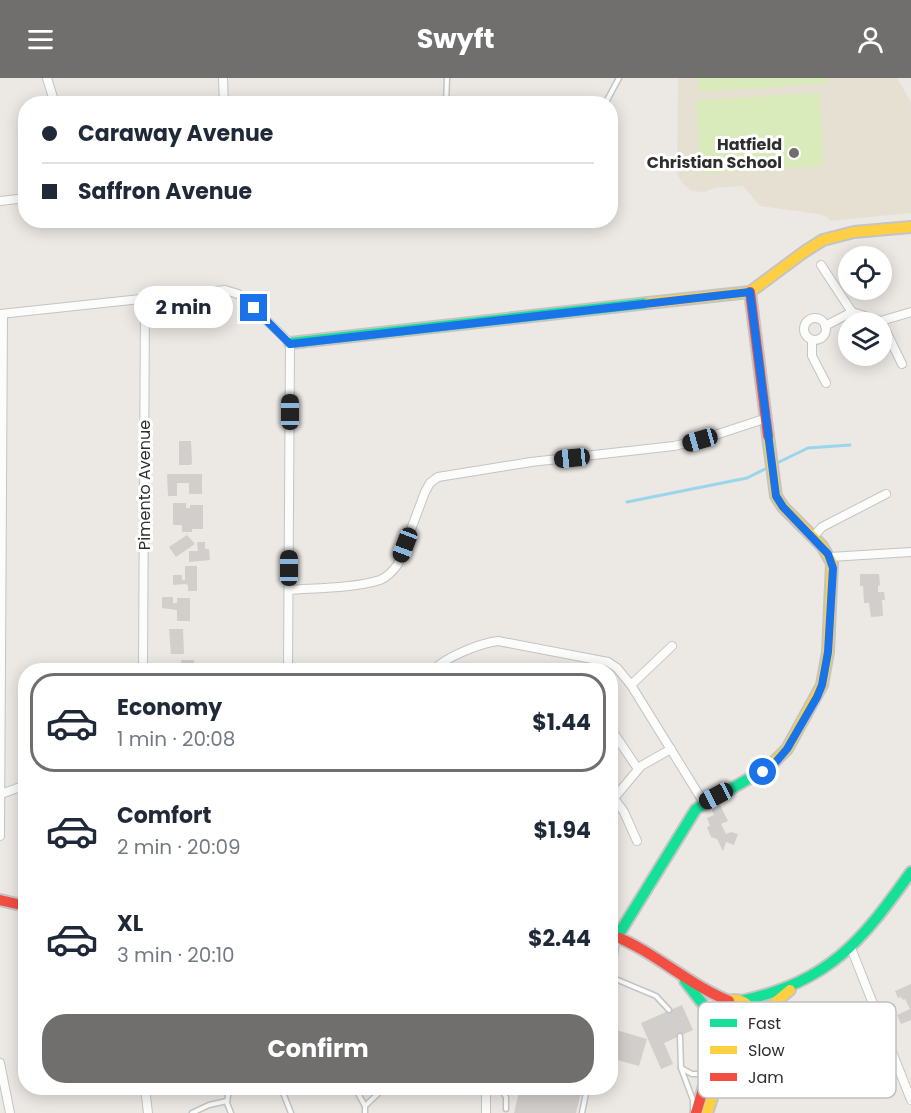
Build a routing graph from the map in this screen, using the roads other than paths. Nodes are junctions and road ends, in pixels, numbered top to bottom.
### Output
1 (48, 78) edge
2 (223, 78) edge
3 (447, 78) edge
4 (619, 78) edge
5 (53, 96) edge
6 (224, 96) edge
7 (446, 96) edge
8 (609, 96) edge
9 (18, 199) edge
10 (0, 201) edge
11 (911, 227) edge
12 (821, 265) dead end
13 (750, 292) junction
14 (145, 299) junction
15 (852, 312) edge
16 (911, 312) edge
17 (2, 314) edge
18 (838, 319) edge
19 (892, 319) edge
20 (825, 326) junction
21 (812, 340) junction
22 (892, 343) edge
23 (290, 344) junction
24 (902, 364) dead end
25 (826, 383) dead end
26 (767, 418) junction
27 (886, 494) dead end
28 (813, 537) junction
29 (911, 552) edge
30 (830, 557) junction
31 (289, 590) junction
32 (672, 646) dead end
33 (143, 663) edge
34 (288, 663) edge
35 (443, 663) edge
36 (609, 663) edge
37 (618, 669) edge
38 (631, 685) junction
39 (618, 739) edge
40 (671, 749) junction
41 (638, 769) junction
42 (18, 788) edge
43 (618, 793) edge
44 (1, 794) edge
45 (704, 803) junction
46 (618, 806) edge
47 (0, 836) edge
48 (637, 841) dead end
49 (911, 872) edge
50 (0, 900) edge
51 (18, 904) edge
52 (618, 930) edge
53 (618, 938) edge
54 (851, 948) junction
55 (684, 979) junction
56 (618, 980) edge
57 (797, 984) junction
58 (735, 1001) joint
59 (701, 1002) edge
60 (776, 1002) edge
61 (872, 1002) edge
62 (669, 1010) dead end
63 (680, 1036) dead end
64 (896, 1062) edge
65 (0, 1063) edge
66 (681, 1068) junction
67 (698, 1075) edge
68 (146, 1095) edge
69 (228, 1095) edge
70 (284, 1095) edge
71 (359, 1095) edge
72 (377, 1095) edge
73 (486, 1095) edge
74 (505, 1095) edge
75 (586, 1095) edge
76 (699, 1098) edge
77 (712, 1098) edge
78 (911, 1100) edge
79 (227, 1101) junction
80 (365, 1106) junction
81 (506, 1109) dead end
82 (10, 1113) edge
83 (148, 1113) edge
84 (192, 1113) edge
85 (231, 1113) edge
86 (291, 1113) edge
87 (365, 1113) edge
88 (486, 1113) edge
89 (582, 1113) edge
90 (694, 1113) edge
91 (707, 1113) edge

1 - 5 street
2 - 6 street
3 - 7 lane
4 - 8 lane
9 - 10 street
11 - 13 street
12 - 15 street
13 - 23 street
13 - 26 street
14 - 17 street
14 - 23 street
14 - 33 street, Pimento Avenue
16 - 19 street
17 - 44 street
18 - 20 street
20 - 21 street
20 - 21 street
21 - 25 street
22 - 24 street
23 - 31 street
26 - 28 street
26 - 31 street
27 - 28 street
28 - 30 street
29 - 30 street
30 - 45 street
31 - 34 street
32 - 38 street
35 - 36 street
37 - 38 street
38 - 40 street
39 - 41 street
40 - 41 street
40 - 45 street
41 - 43 street
42 - 44 street
44 - 47 street
45 - 52 street
46 - 48 street
49 - 54 street
50 - 51 street
53 - 55 street
54 - 57 street
54 - 61 street
55 - 58 street
55 - 59 street
56 - 62 lane
57 - 58 street
57 - 60 street
63 - 66 lane
64 - 78 street
65 - 82 street
66 - 67 lane
66 - 90 lane
68 - 83 street
69 - 79 lane
70 - 86 lane
71 - 80 lane
72 - 80 lane
73 - 88 street
74 - 81 lane
75 - 89 lane
76 - 90 street
77 - 91 street
79 - 84 lane
79 - 85 lane
80 - 87 lane

